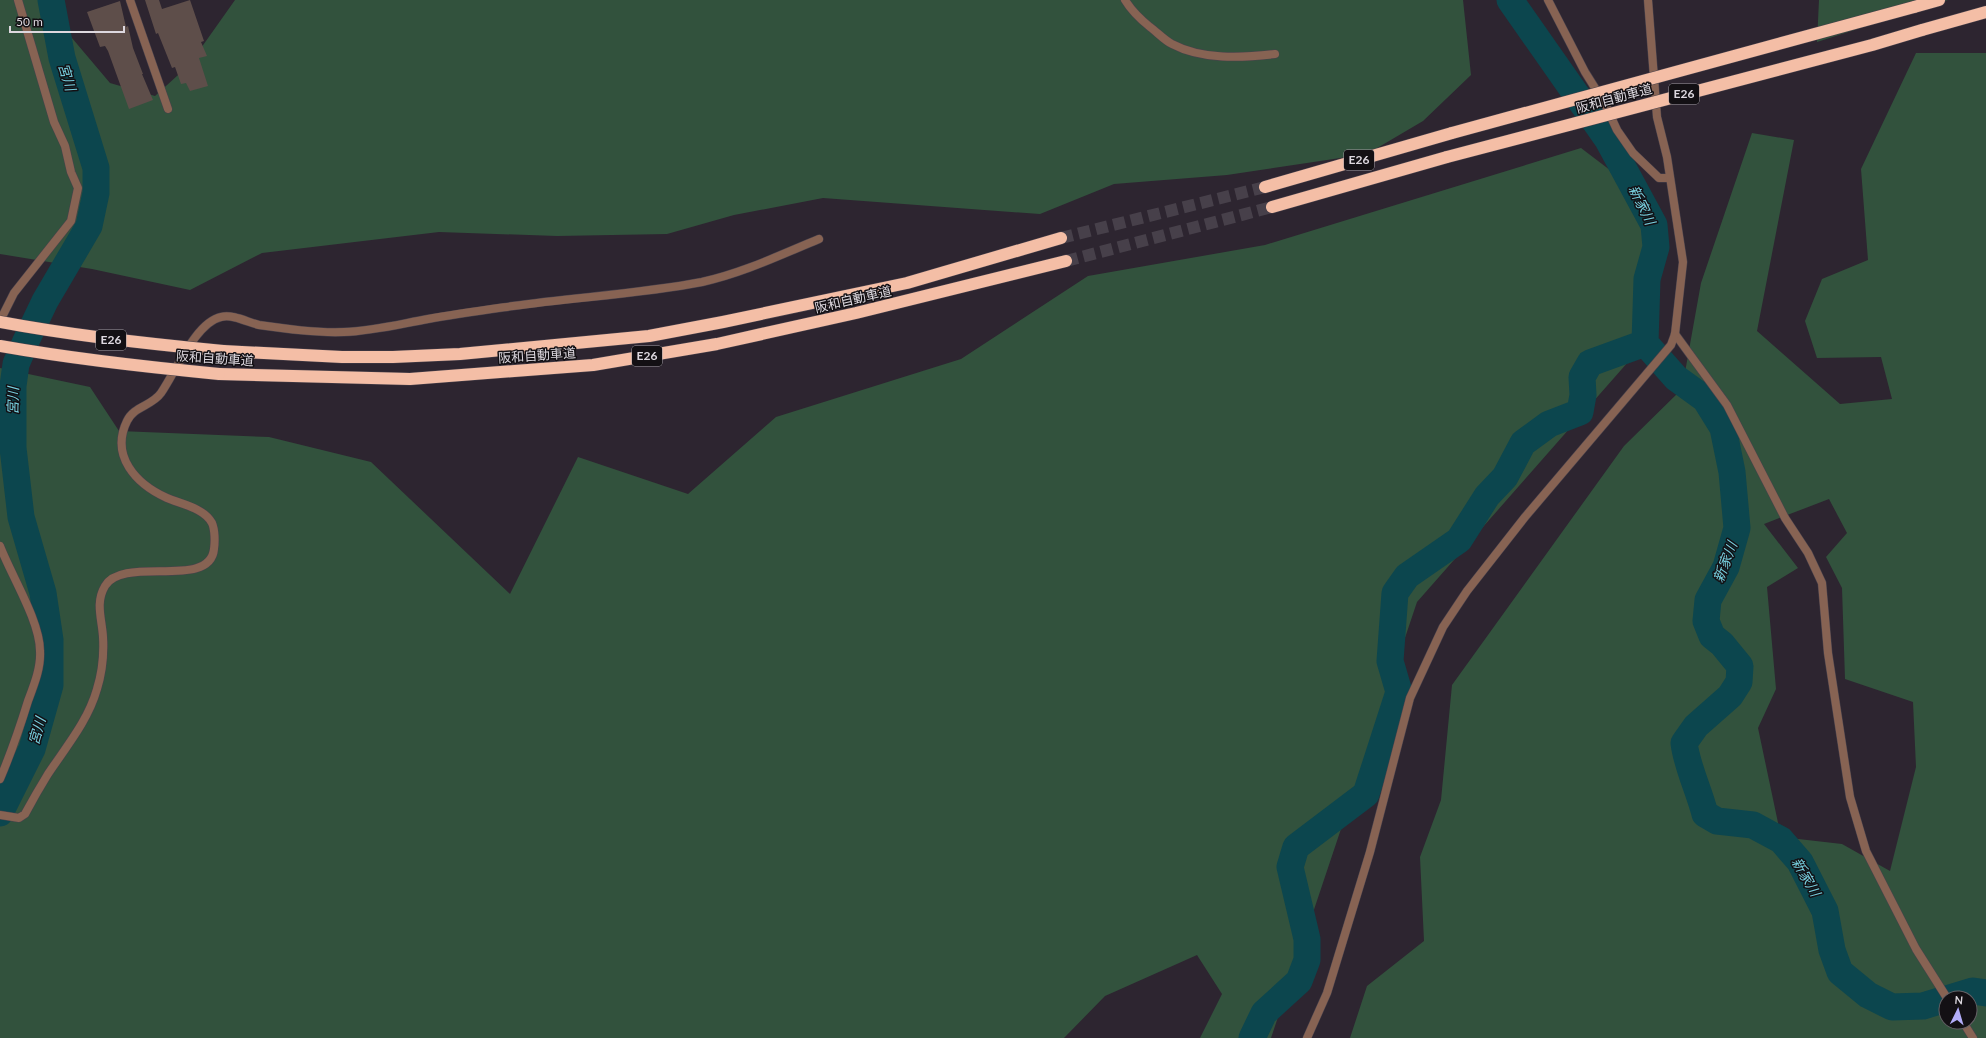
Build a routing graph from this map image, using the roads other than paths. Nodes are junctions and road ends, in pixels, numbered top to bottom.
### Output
1 (18, 0) edge
2 (130, 0) edge
3 (1124, 0) edge
4 (1548, 0) edge
5 (1648, 0) edge
6 (1939, 0) edge
7 (1986, 12) edge
8 (1275, 54) dead end
9 (168, 109) dead end
10 (1670, 178) junction
11 (1265, 187) tunnel mouth
12 (1272, 207) tunnel mouth
13 (1061, 238) tunnel mouth
14 (819, 239) dead end
15 (1066, 260) tunnel mouth
16 (0, 322) edge
17 (1675, 334) junction
18 (0, 346) edge
19 (0, 546) edge
20 (0, 778) edge
21 (0, 815) edge
22 (1942, 990) edge
23 (1307, 1038) edge

1 - 16 street
2 - 9 street
3 - 8 street
4 - 10 street
5 - 10 street
6 - 11 highway, 阪和自動車道 / E26, bridge
7 - 12 highway, 阪和自動車道 / E26, bridge
10 - 17 street
13 - 16 highway, 阪和自動車道 / E26, bridge
14 - 21 street
15 - 18 highway, 阪和自動車道 / E26, bridge
17 - 22 street
17 - 23 street
19 - 20 street

